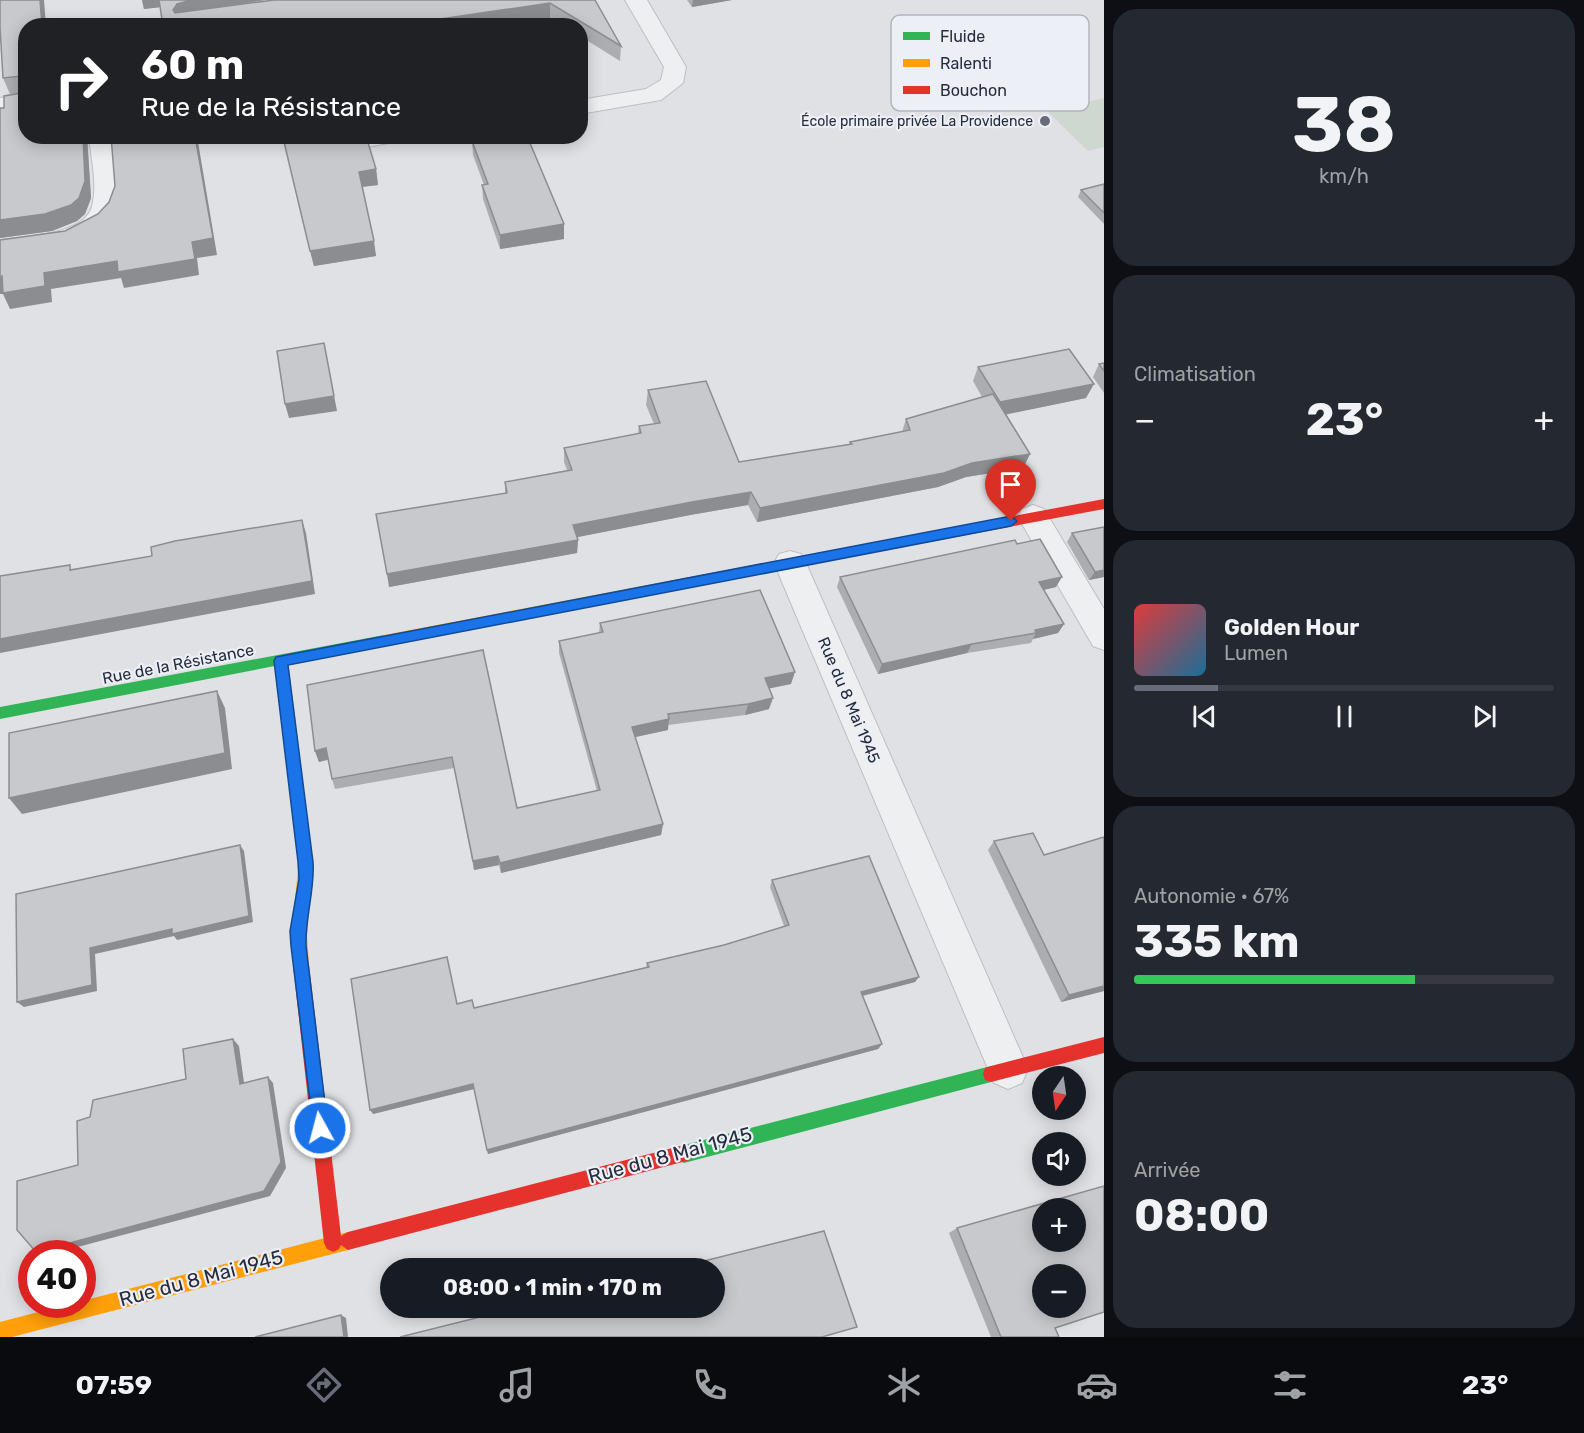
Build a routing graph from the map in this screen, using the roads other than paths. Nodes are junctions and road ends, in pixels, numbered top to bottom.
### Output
1 (636, 0) edge
2 (18, 102) edge
3 (0, 105) edge
4 (588, 106) edge
5 (102, 144) edge
6 (0, 248) edge
7 (1104, 504) edge
8 (1033, 517) junction
9 (790, 563) junction
10 (1104, 637) edge
11 (281, 661) junction
12 (0, 713) edge
13 (1104, 1045) edge
14 (1008, 1069) junction
15 (333, 1243) junction
16 (0, 1331) edge

1 - 4 street
2 - 3 street
5 - 6 street
7 - 8 street, Rue de la Résistance
8 - 9 street, Rue de la Résistance
8 - 10 street
9 - 11 street, Rue de la Résistance
9 - 14 street, Rue du 8 Mai 1945
11 - 12 street, Rue de la Résistance
11 - 15 street
13 - 14 street, Rue du 8 Mai 1945
14 - 15 street, Rue du 8 Mai 1945
15 - 16 street, Rue du 8 Mai 1945

